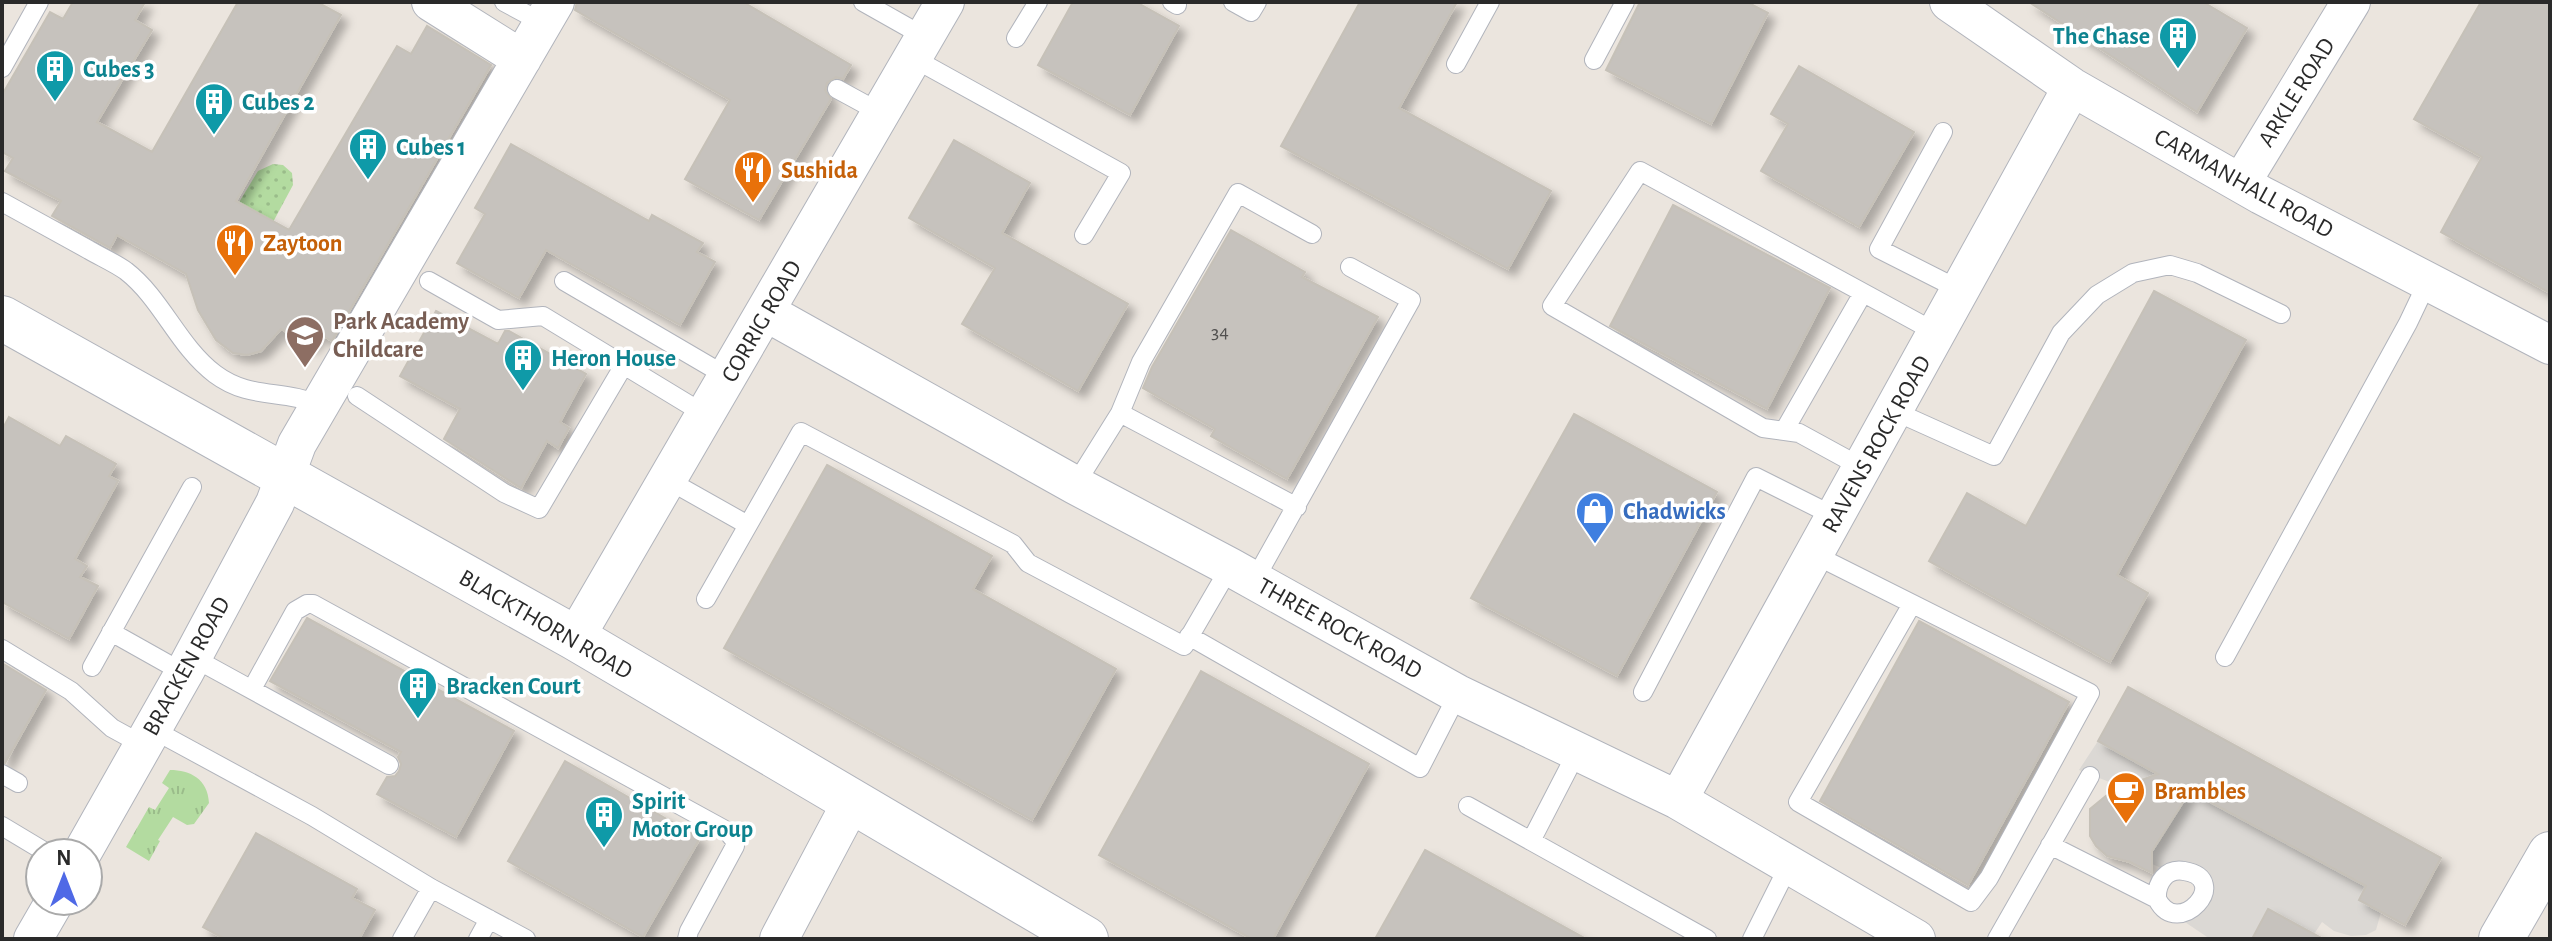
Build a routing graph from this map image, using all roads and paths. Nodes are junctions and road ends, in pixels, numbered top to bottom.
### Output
1 (39, 2) edge
2 (431, 2) edge
3 (504, 2) edge
4 (863, 2) edge
5 (945, 2) edge
6 (1038, 2) edge
7 (1233, 2) edge
8 (1257, 2) edge
9 (1490, 2) edge
10 (1625, 2) edge
11 (1949, 2) edge
12 (2351, 2) edge
13 (549, 12) edge
14 (1016, 38) dead end
15 (919, 47) junction
16 (522, 59) junction
17 (1594, 60) dead end
18 (1456, 64) dead end
19 (2, 68) edge
20 (2072, 87) junction
21 (837, 89) dead end
22 (881, 113) junction
23 (1943, 132) dead end
24 (2241, 183) junction
25 (2, 202) edge
26 (1312, 234) dead end
27 (1084, 235) dead end
28 (1350, 267) dead end
29 (429, 281) dead end
30 (564, 281) dead end
31 (2427, 283) junction
32 (1960, 290) junction
33 (1863, 293) junction
34 (766, 312) junction
35 (2281, 314) dead end
36 (2, 318) edge
37 (1937, 333) junction
38 (2550, 345) edge
39 (624, 365) junction
40 (728, 377) junction
41 (357, 396) dead end
42 (320, 406) junction
43 (1894, 411) junction
44 (1120, 413) junction
45 (706, 415) junction
46 (1784, 431) junction
47 (1863, 468) junction
48 (285, 477) junction
49 (668, 480) junction
50 (1075, 485) junction
51 (192, 487) dead end
52 (1297, 507) junction
53 (1836, 517) junction
54 (746, 524) junction
55 (1815, 555) junction
56 (1242, 574) junction
57 (706, 599) dead end
58 (1912, 604) junction
59 (111, 632) junction
60 (1189, 636) junction
61 (575, 638) junction
62 (2, 649) edge
63 (2225, 657) dead end
64 (188, 665) junction
65 (92, 667) dead end
66 (252, 689) junction
67 (1643, 692) dead end
68 (1458, 694) junction
69 (147, 737) junction
70 (1577, 752) junction
71 (389, 765) dead end
72 (2090, 776) dead end
73 (1678, 800) junction
74 (851, 803) junction
75 (1468, 806) dead end
76 (2, 826) edge
77 (91, 837) edge
78 (24, 839) edge
79 (1531, 841) junction
80 (2050, 845) junction
81 (2550, 854) edge
82 (1789, 865) junction
83 (431, 888) junction
84 (2157, 899) dead end
85 (46, 917) edge
86 (489, 919) junction
87 (1893, 933) edge
88 (33, 939) edge
89 (402, 939) edge
90 (478, 939) edge
91 (526, 939) edge
92 (687, 939) edge
93 (779, 939) edge
94 (1086, 939) edge
95 (1707, 939) edge
96 (1752, 939) edge
97 (1997, 939) edge
98 (2501, 939) edge

1 - 19 lane
2 - 16 street
3 - 13 lane
4 - 15 lane
5 - 15 street, CORRIG ROAD
6 - 14 lane
7 - 8 lane
9 - 18 lane
10 - 17 lane
11 - 20 street, CARMANHALL ROAD
12 - 24 street, ARKLE ROAD
13 - 16 street, BRACKEN ROAD
15 - 22 street, CORRIG ROAD
15 - 27 lane
16 - 42 street, BRACKEN ROAD
20 - 24 street, CARMANHALL ROAD
20 - 32 street, RAVENS ROCK ROAD
21 - 22 lane
22 - 34 street, CORRIG ROAD
23 - 32 lane
24 - 31 street, CARMANHALL ROAD
25 - 42 lane
26 - 44 lane
28 - 52 lane
29 - 39 lane
30 - 40 lane
31 - 38 street, CARMANHALL ROAD
31 - 63 lane
32 - 37 street, RAVENS ROCK ROAD
33 - 37 lane
33 - 46 lane
33 - 46 lane
34 - 40 street, CORRIG ROAD
34 - 50 street, THREE ROCK ROAD
35 - 43 lane
36 - 48 street, BLACKTHORN ROAD
37 - 43 street, RAVENS ROCK ROAD
39 - 41 lane
39 - 45 lane
40 - 45 street, CORRIG ROAD
42 - 48 street, BRACKEN ROAD
43 - 47 street, RAVENS ROCK ROAD
44 - 50 lane
44 - 52 lane
45 - 49 street, CORRIG ROAD
46 - 47 lane
47 - 53 street, RAVENS ROCK ROAD
48 - 61 street, BLACKTHORN ROAD
48 - 64 street, BRACKEN ROAD
49 - 54 lane
49 - 61 street, CORRIG ROAD
50 - 56 street, THREE ROCK ROAD
51 - 59 lane
52 - 56 lane
53 - 55 street, RAVENS ROCK ROAD
53 - 67 lane
54 - 57 lane
54 - 60 lane
55 - 58 lane
55 - 73 street, RAVENS ROCK ROAD
56 - 60 lane
56 - 68 street, THREE ROCK ROAD
58 - 58 lane
59 - 64 lane
59 - 65 lane
60 - 68 lane
61 - 74 street, BLACKTHORN ROAD
62 - 69 lane
64 - 66 lane
64 - 69 street, BRACKEN ROAD
66 - 71 lane
66 - 92 lane
68 - 70 street, THREE ROCK ROAD
69 - 77 street, BRACKEN ROAD
69 - 83 lane
70 - 73 street, THREE ROCK ROAD
70 - 79 lane
72 - 80 lane
73 - 82 street, THREE ROCK ROAD
74 - 93 street
74 - 94 street, BLACKTHORN ROAD
75 - 79 lane
76 - 78 lane
79 - 95 lane
80 - 84 lane
80 - 97 lane
81 - 98 street
82 - 87 street, THREE ROCK ROAD
82 - 96 lane
83 - 86 lane
83 - 89 lane
85 - 88 street
86 - 90 lane
86 - 91 lane

